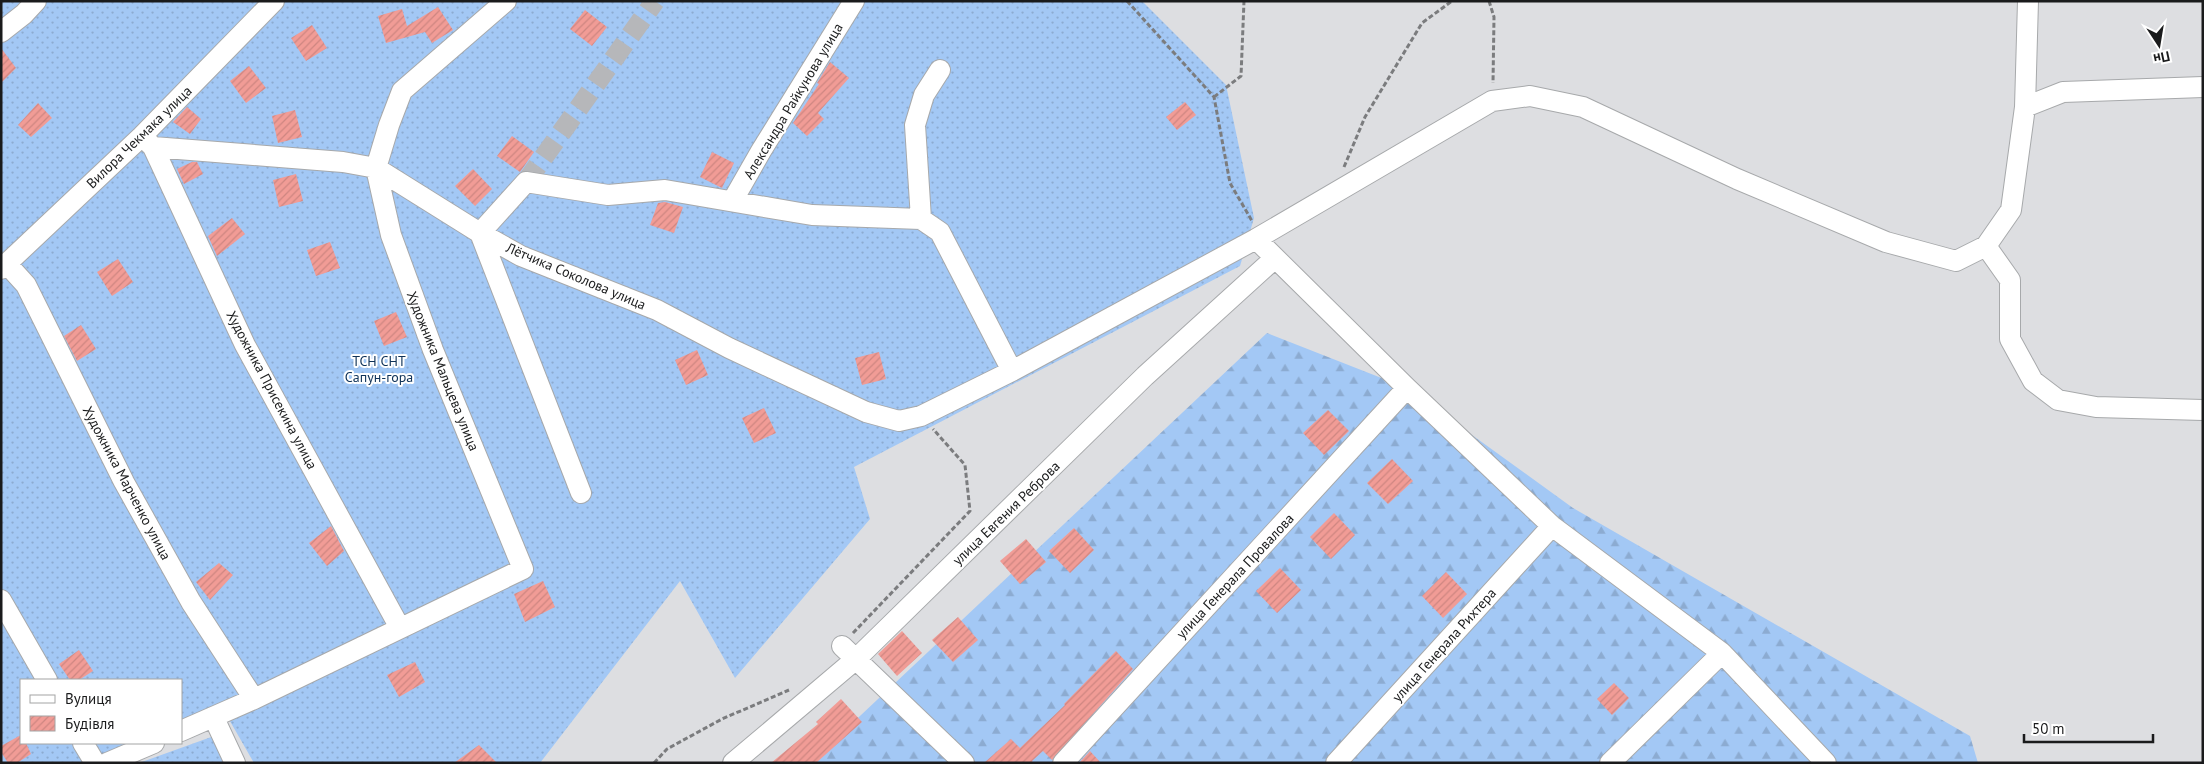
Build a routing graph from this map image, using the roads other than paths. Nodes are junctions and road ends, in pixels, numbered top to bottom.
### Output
1 (36, 1) edge
2 (274, 1) edge
3 (506, 1) edge
4 (854, 1) edge
5 (2028, 1) edge
6 (1, 32) edge
7 (940, 70) dead end
8 (2203, 87) edge
9 (2025, 107) junction
10 (148, 142) junction
11 (376, 168) junction
12 (733, 200) junction
13 (921, 219) junction
14 (480, 233) junction
15 (1256, 239) junction
16 (1986, 246) junction
17 (1275, 258) junction
18 (4, 267) edge
19 (1012, 371) junction
20 (1408, 388) junction
21 (2203, 410) edge
22 (581, 493) dead end
23 (1552, 526) junction
24 (1, 600) edge
25 (400, 628) junction
26 (849, 652) junction
27 (1722, 653) junction
28 (46, 679) edge
29 (254, 699) junction
30 (214, 718) junction
31 (182, 731) edge
32 (84, 744) edge
33 (152, 744) edge
34 (94, 763) edge
35 (107, 763) edge
36 (235, 763) edge
37 (733, 763) edge
38 (964, 763) edge
39 (1063, 763) edge
40 (1336, 763) edge
41 (1610, 763) edge
42 (1826, 763) edge

1 - 6 street
2 - 10 street, Вилора Чекмака улица
3 - 11 street
4 - 12 street, Александра Райкунова улица
5 - 9 street
7 - 13 street
8 - 9 street
9 - 16 street
10 - 11 street, Лётчика Соколова улица
10 - 18 street, Вилора Чекмака улица
10 - 25 street, Художника Присекина улица
11 - 14 street, Лётчика Соколова улица
11 - 25 street, Художника Мальцева улица
12 - 13 street
12 - 14 street
13 - 19 street
14 - 19 street, Лётчика Соколова улица
14 - 22 street
15 - 16 street, Лётчика Соколова улица
15 - 17 street
15 - 19 street, Лётчика Соколова улица
16 - 21 street
17 - 20 street
17 - 26 street, улица Евгения Реброва
18 - 29 street, Художника Марченко улица
20 - 23 street
20 - 39 street, улица Генерала Провалова
23 - 27 street
23 - 40 street, улица Генерала Рихтера
24 - 28 street
25 - 29 street
26 - 37 street, улица Евгения Реброва
26 - 38 street
27 - 41 street
27 - 42 street
29 - 30 street
30 - 31 street
30 - 36 street
32 - 34 street
33 - 35 street

